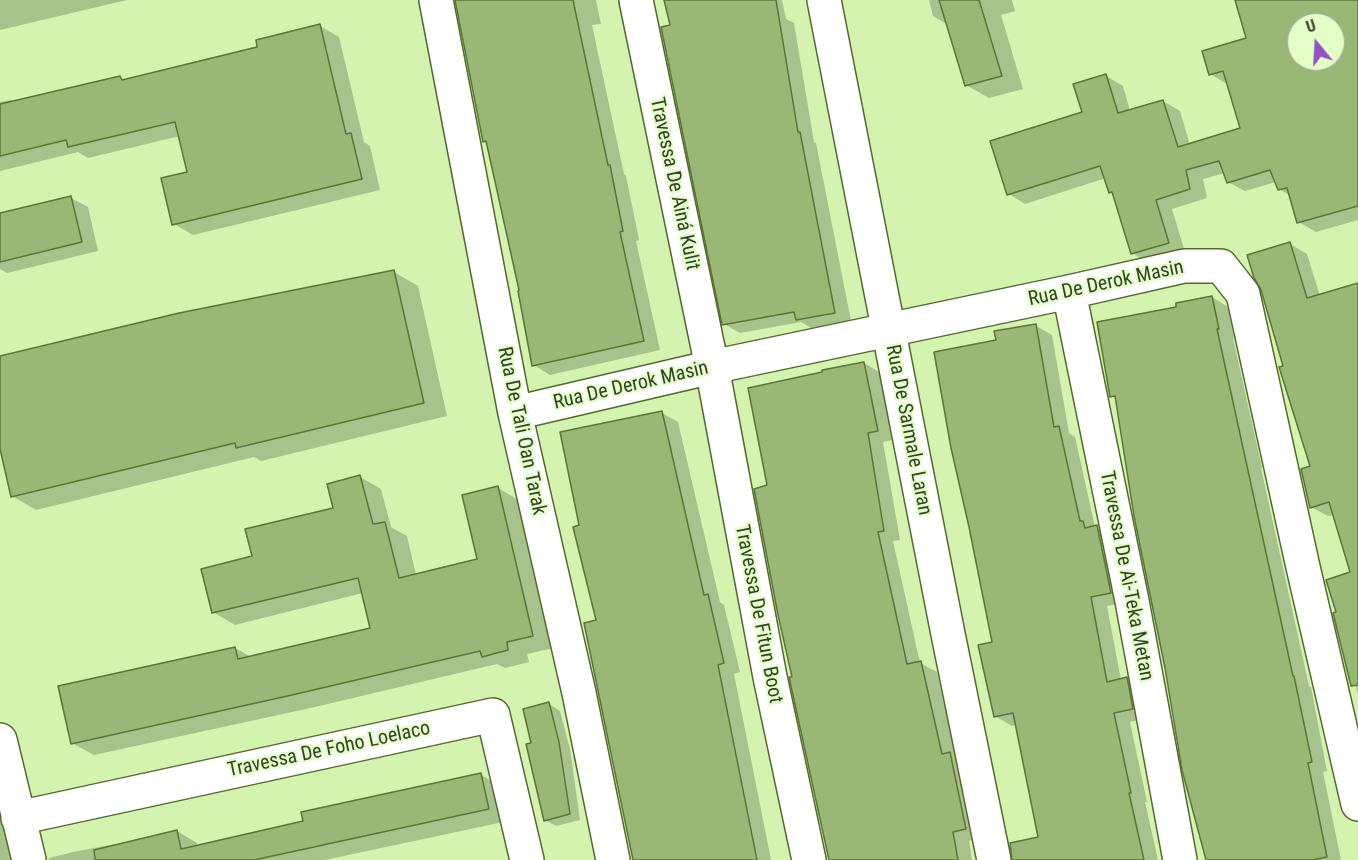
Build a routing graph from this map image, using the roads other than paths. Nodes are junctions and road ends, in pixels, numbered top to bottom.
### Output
1 (436, 0) edge
2 (636, 0) edge
3 (824, 0) edge
4 (1070, 292) junction
5 (889, 329) junction
6 (712, 367) junction
7 (515, 413) junction
8 (0, 740) edge
9 (4, 778) edge
10 (1358, 804) edge
11 (18, 818) junction
12 (28, 860) edge
13 (527, 860) edge
14 (613, 860) edge
15 (809, 860) edge
16 (994, 860) edge
17 (1180, 860) edge

1 - 7 street, Rua De Tali Oan Tarak
2 - 6 street, Travessa De Ainá Kulit
3 - 5 street, Rua De Sarmale Laran
4 - 5 street, Rua De Derok Masin
4 - 10 street, Rua De Derok Masin
4 - 17 street, Travessa De Ai-Teka Metan
5 - 6 street, Rua De Derok Masin
5 - 16 street, Rua De Sarmale Laran
6 - 7 street, Rua De Derok Masin
6 - 15 street, Travessa De Fitun Boot
7 - 14 street, Rua De Tali Oan Tarak
8 - 9 street
9 - 11 street
11 - 12 street
11 - 13 street, Travessa De Foho Loelaco

